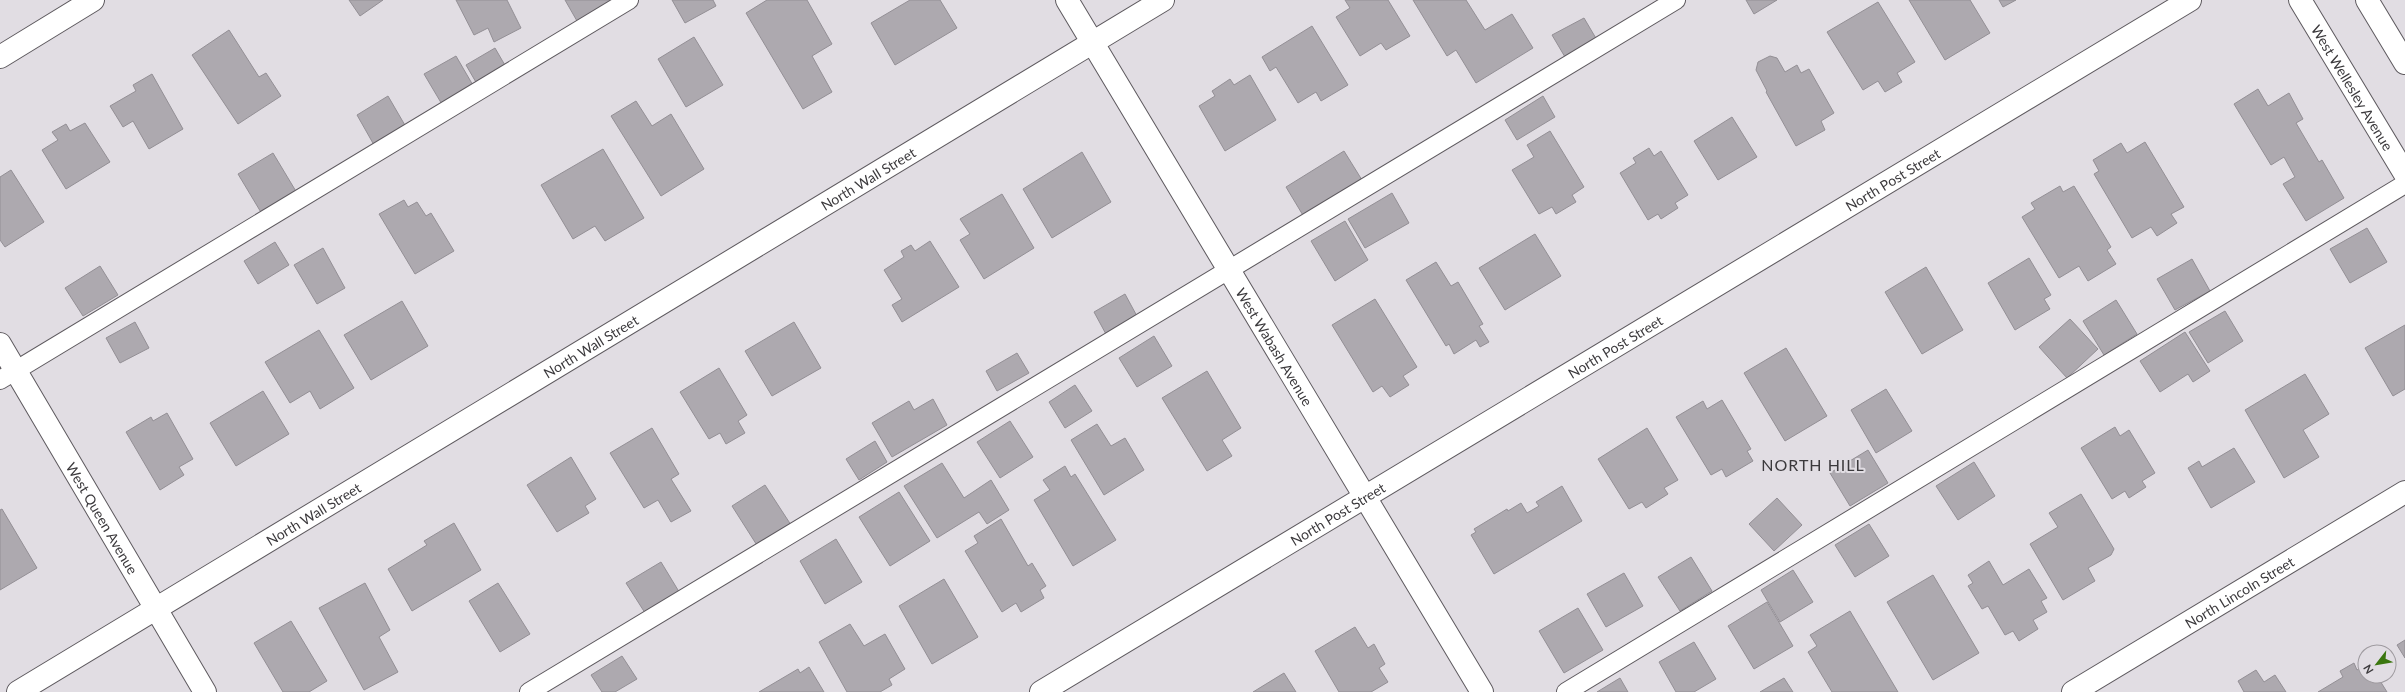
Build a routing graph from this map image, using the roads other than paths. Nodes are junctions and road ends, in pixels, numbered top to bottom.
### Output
1 (93, 0) edge
2 (629, 0) edge
3 (1067, 0) edge
4 (1163, 0) edge
5 (1676, 0) edge
6 (2190, 0) edge
7 (2300, 0) edge
8 (2367, 0) edge
9 (1093, 43) junction
10 (0, 57) edge
11 (2405, 63) edge
12 (2405, 174) edge
13 (2405, 184) edge
14 (1230, 271) junction
15 (0, 344) edge
16 (8, 375) edge
17 (2405, 492) edge
18 (1365, 496) junction
19 (156, 608) junction
20 (18, 692) edge
21 (205, 692) edge
22 (529, 692) edge
23 (1041, 692) edge
24 (1482, 692) edge
25 (1566, 692) edge
26 (2073, 692) edge

1 - 10 street
2 - 16 lane
3 - 9 street, West Wabash Avenue
4 - 9 street, North Wall Street
5 - 14 lane
6 - 18 street, North Post Street
7 - 12 street, West Wellesley Avenue
8 - 11 street
9 - 14 street, West Wabash Avenue
9 - 19 street, North Wall Street
13 - 25 lane
14 - 18 street, West Wabash Avenue
14 - 22 lane
15 - 16 street, West Queen Avenue
16 - 19 street, West Queen Avenue
17 - 26 street, North Lincoln Street
18 - 23 street, North Post Street
18 - 24 street, West Wabash Avenue
19 - 20 street, North Wall Street
19 - 21 street, West Queen Avenue

